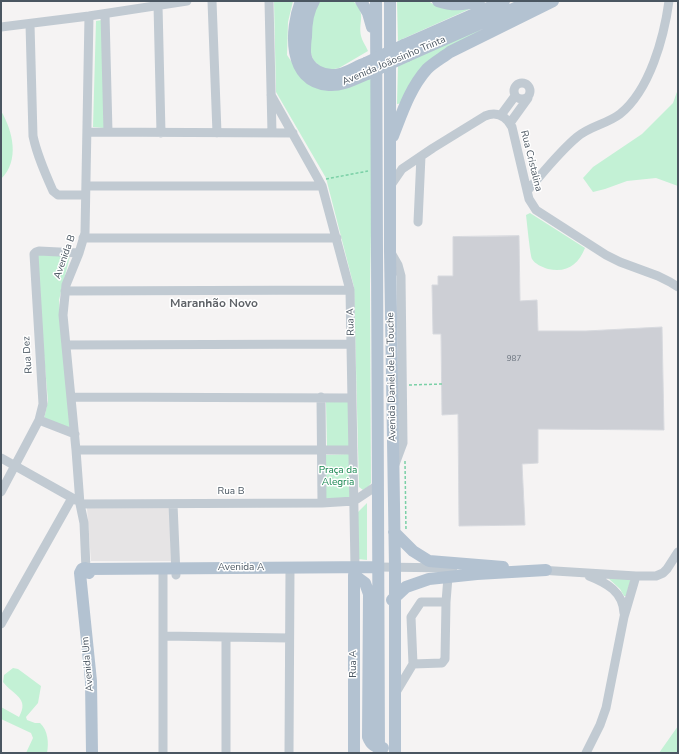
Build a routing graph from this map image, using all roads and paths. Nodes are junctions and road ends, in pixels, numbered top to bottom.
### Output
1 (187, 1) edge
2 (212, 1) edge
3 (269, 1) edge
4 (301, 1) edge
5 (314, 1) edge
6 (361, 1) edge
7 (376, 1) edge
8 (390, 1) edge
9 (438, 1) edge
10 (480, 1) edge
11 (504, 1) edge
12 (531, 1) edge
13 (554, 1) edge
14 (669, 1) edge
15 (158, 6) junction
16 (105, 14) junction
17 (89, 16) junction
18 (30, 24) junction
19 (1, 27) edge
20 (376, 47) junction
21 (405, 51) junction
22 (367, 68) junction
23 (271, 95) junction
24 (528, 98) junction
25 (512, 99) junction
26 (501, 115) junction
27 (510, 123) junction
28 (87, 132) junction
29 (108, 132) junction
30 (161, 133) junction
31 (217, 133) junction
32 (272, 133) junction
33 (293, 133) junction
34 (390, 143) junction
35 (421, 156) junction
36 (377, 170) junction
37 (390, 185) junction
38 (322, 186) junction
39 (86, 190) junction
40 (527, 192) junction
41 (418, 222) dead end
42 (83, 238) junction
43 (337, 238) junction
44 (80, 253) junction
45 (678, 288) edge
46 (350, 290) junction
47 (65, 291) junction
48 (351, 344) junction
49 (66, 345) junction
50 (442, 384) dead end
51 (405, 385) dead end
52 (72, 397) junction
53 (321, 398) junction
54 (352, 398) junction
55 (39, 420) junction
56 (75, 434) junction
57 (76, 450) junction
58 (321, 450) junction
59 (353, 450) junction
60 (1, 458) edge
61 (16, 465) junction
62 (378, 485) junction
63 (1, 492) edge
64 (72, 498) junction
65 (354, 501) junction
66 (322, 503) junction
67 (80, 504) junction
68 (173, 504) junction
69 (394, 532) junction
70 (678, 552) edge
71 (378, 567) junction
72 (395, 567) junction
73 (546, 570) junction
74 (290, 571) junction
75 (355, 571) junction
76 (163, 572) junction
77 (176, 572) junction
78 (576, 572) junction
79 (85, 573) junction
80 (636, 576) junction
81 (448, 577) junction
82 (395, 597) junction
83 (370, 598) junction
84 (446, 602) junction
85 (624, 616) junction
86 (378, 623) junction
87 (1, 624) edge
88 (163, 636) junction
89 (226, 638) junction
90 (289, 638) junction
91 (413, 664) junction
92 (395, 694) junction
93 (396, 739) junction
94 (379, 750) edge
95 (92, 753) edge
96 (96, 753) edge
97 (163, 753) edge
98 (226, 753) edge
99 (289, 753) edge
100 (354, 753) edge
101 (395, 753) edge
102 (586, 753) edge

1 - 15 street
2 - 31 street
3 - 23 street, Rua A
4 - 22 main road, Avenida Joãosinho Trinta
5 - 22 main road, Avenida Joãosinho Trinta
6 - 20 main road, Avenida Joãosinho Trinta
7 - 20 main road, Avenida Daniel de La Touche
8 - 34 main road, Avenida Daniel de La Touche
9 - 10 main road
11 - 21 main road, Avenida Joãosinho Trinta
12 - 21 main road, Avenida Joãosinho Trinta
13 - 34 main road
14 - 40 street
15 - 16 street
15 - 30 street
16 - 17 street
16 - 29 street
17 - 18 street
17 - 28 street, Avenida B
18 - 19 street
18 - 39 street
20 - 36 main road, Avenida Daniel de La Touche
21 - 22 main road, Avenida Joãosinho Trinta, bridge
23 - 32 street, Rua A
23 - 33 street, Rua A
24 - 25 street
24 - 25 street
24 - 27 street
25 - 26 street
26 - 27 street, Rua Cristalina
26 - 35 street
27 - 40 street, Rua Cristalina
28 - 29 street
28 - 39 street, Avenida B
29 - 30 street
30 - 31 street
31 - 32 street
32 - 33 street
33 - 38 street, Rua A
34 - 37 main road, Avenida Daniel de La Touche
35 - 37 street
35 - 41 street
36 - 38 path
36 - 62 main road, Avenida Daniel de La Touche
37 - 69 main road, Avenida Daniel de La Touche
38 - 39 street
38 - 43 street, Rua A
39 - 42 street, Avenida B
40 - 45 street, Rua Cristalina
42 - 43 street
42 - 44 street, Avenida B
43 - 46 street, Rua A
44 - 47 street, Avenida B
44 - 55 street, Rua Dez
46 - 47 street
46 - 48 street, Rua A
47 - 49 street, Avenida B
48 - 49 street
48 - 54 street, Rua A
49 - 52 street, Avenida B
50 - 51 path
52 - 53 street
52 - 56 street, Avenida B
53 - 54 street
53 - 58 street
54 - 59 street, Rua A
55 - 56 street
55 - 61 street, Rua Dez
56 - 57 street, Avenida B
57 - 58 street
57 - 67 street, Avenida B
58 - 59 street
58 - 66 street
59 - 65 street, Rua A
60 - 61 street
61 - 63 street, Rua Dez
61 - 64 street
62 - 65 street
62 - 71 main road, Avenida Daniel de La Touche
64 - 67 street
64 - 87 street
65 - 66 street, Rua B
65 - 75 street, Rua A
66 - 68 street, Rua B
67 - 68 street, Rua B
67 - 79 street, Avenida B
68 - 77 street
69 - 72 main road, Avenida Daniel de La Touche
69 - 73 main road
70 - 80 street
71 - 72 street, Avenida A
71 - 75 main road, Avenida A
71 - 83 main road
71 - 86 main road, Avenida Daniel de La Touche
72 - 73 street, Avenida A
72 - 82 main road, Avenida Daniel de La Touche
73 - 78 street, Avenida A
73 - 81 main road
74 - 75 main road, Avenida A
74 - 77 main road, Avenida A
74 - 90 street
75 - 83 main road
75 - 100 main road, Rua A
76 - 77 main road, Avenida A
76 - 79 main road, Avenida A
76 - 88 street
78 - 80 street, Avenida A
78 - 85 street
79 - 95 main road, Avenida Um
79 - 96 main road, Avenida Um
80 - 85 street
81 - 82 main road
81 - 84 street
82 - 86 main road
82 - 92 main road, Avenida Daniel de La Touche
83 - 94 main road
84 - 91 street
84 - 91 street
85 - 102 street
86 - 94 main road, Avenida Daniel de La Touche
88 - 89 street
88 - 97 street
89 - 90 street
89 - 98 street
90 - 99 street
91 - 92 street
92 - 93 main road, Avenida Daniel de La Touche
93 - 94 main road
93 - 101 main road, Avenida Daniel de La Touche

